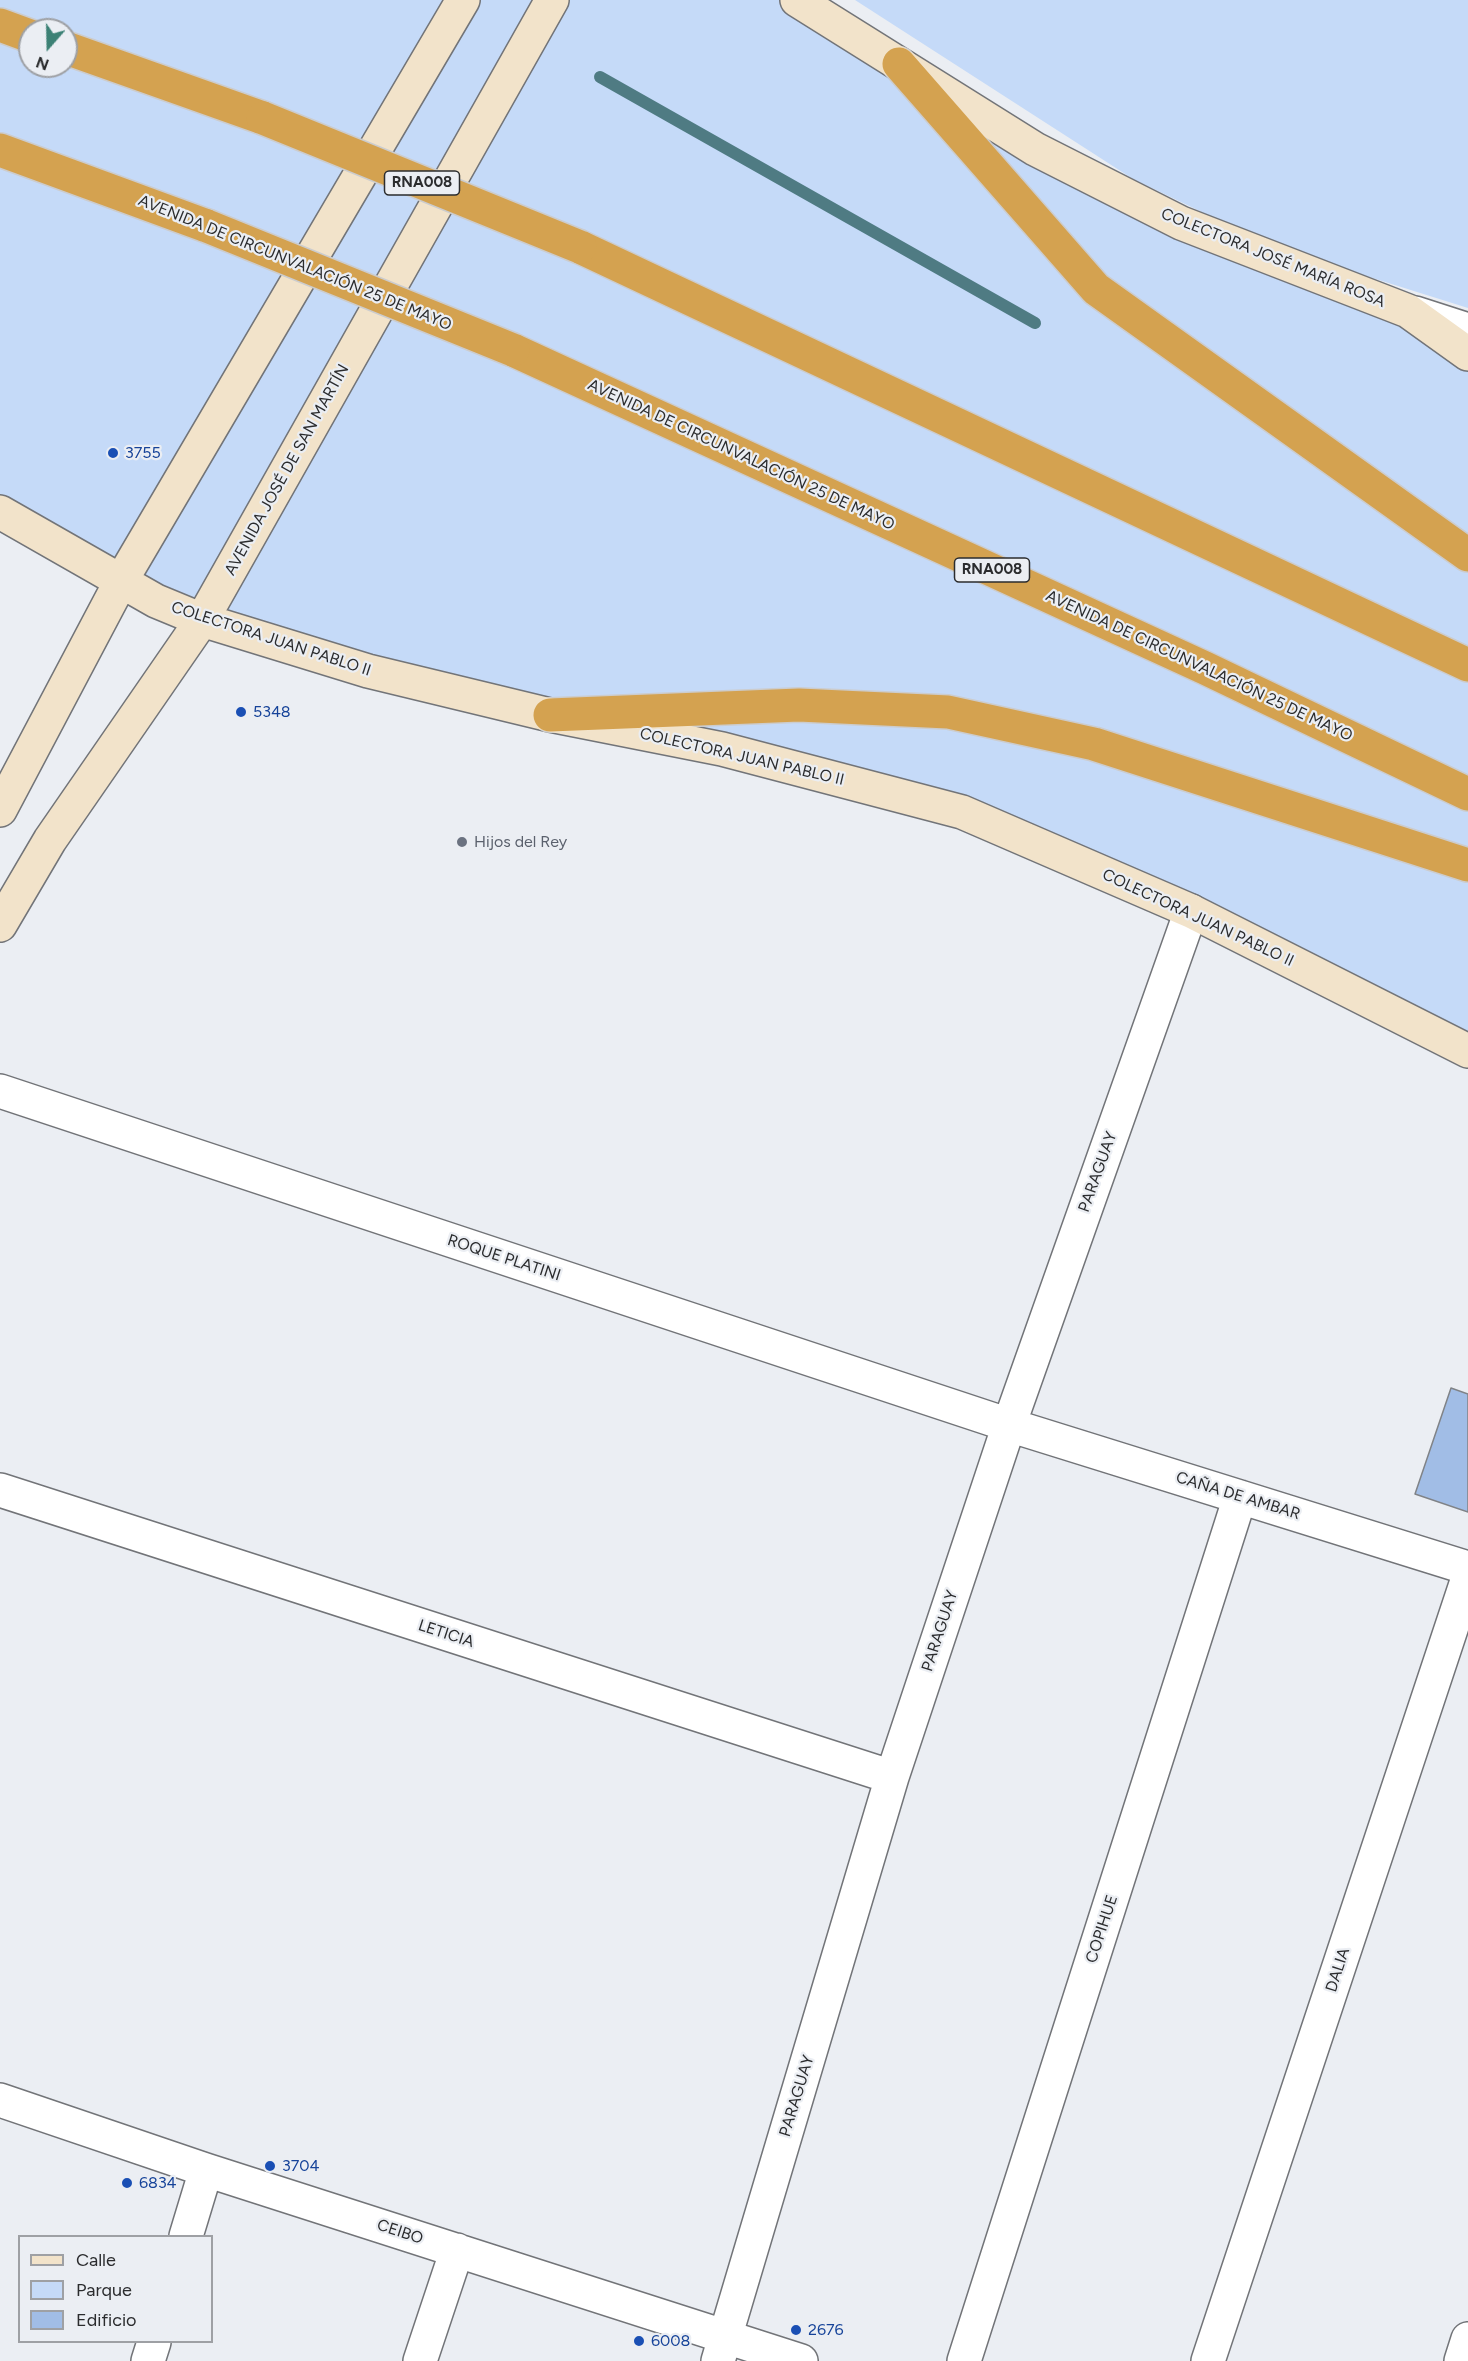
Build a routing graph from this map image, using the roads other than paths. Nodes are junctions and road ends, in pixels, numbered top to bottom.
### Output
1 (463, 0) edge
2 (552, 0) edge
3 (797, 0) edge
4 (0, 25) edge
5 (18, 32) edge
6 (78, 52) edge
7 (899, 64) junction
8 (0, 150) edge
9 (1408, 311) junction
10 (1468, 330) edge
11 (1468, 354) edge
12 (0, 512) edge
13 (1468, 555) edge
14 (121, 581) junction
15 (202, 620) junction
16 (1468, 665) edge
17 (550, 715) junction
18 (1468, 794) edge
19 (0, 810) edge
20 (1468, 864) edge
21 (1191, 911) junction
22 (0, 926) edge
23 (1468, 1051) edge
24 (0, 1090) edge
25 (1008, 1425) junction
26 (0, 1490) edge
27 (1240, 1497) junction
28 (1468, 1568) edge
29 (1468, 1578) edge
30 (892, 1777) junction
31 (0, 2100) edge
32 (206, 2170) junction
33 (186, 2235) edge
34 (457, 2250) junction
35 (1468, 2339) edge
36 (154, 2343) edge
37 (722, 2349) edge
38 (148, 2361) edge
39 (420, 2361) edge
40 (801, 2361) edge
41 (964, 2361) edge
42 (1208, 2361) edge
43 (1461, 2361) edge

1 - 14 main road
2 - 15 main road, AVENIDA JOSÉ DE SAN MARTÍN
3 - 7 main road, COLECTORA JOSÉ MARÍA ROSA
4 - 5 highway
6 - 16 highway, RNA008, bridge
7 - 9 main road, COLECTORA JOSÉ MARÍA ROSA
7 - 13 highway
8 - 18 highway, AVENIDA DE CIRCUNVALACIÓN 25 DE MAYO / RNA008, bridge
9 - 10 street
9 - 11 main road, COLECTORA JOSÉ MARÍA ROSA
12 - 14 main road, COLECTORA JUAN PABLO II
14 - 15 main road, COLECTORA JUAN PABLO II
14 - 19 main road
15 - 17 main road, COLECTORA JUAN PABLO II
15 - 22 main road, AVENIDA JOSÉ DE SAN MARTÍN
17 - 20 highway
17 - 21 main road, COLECTORA JUAN PABLO II
21 - 23 main road, COLECTORA JUAN PABLO II
21 - 25 street, PARAGUAY
24 - 25 street, ROQUE PLATINI
25 - 27 street, CAÑA DE AMBAR
25 - 30 street, PARAGUAY
26 - 30 street, LETICIA
27 - 28 street, CAÑA DE AMBAR
27 - 41 street, COPIHUE
29 - 42 street, DALIA
30 - 37 street, PARAGUAY
31 - 32 street, CEIBO
32 - 33 street
32 - 34 street, CEIBO
34 - 37 street, CEIBO
34 - 39 street
35 - 43 street
36 - 38 street
37 - 40 street, CEIBO

